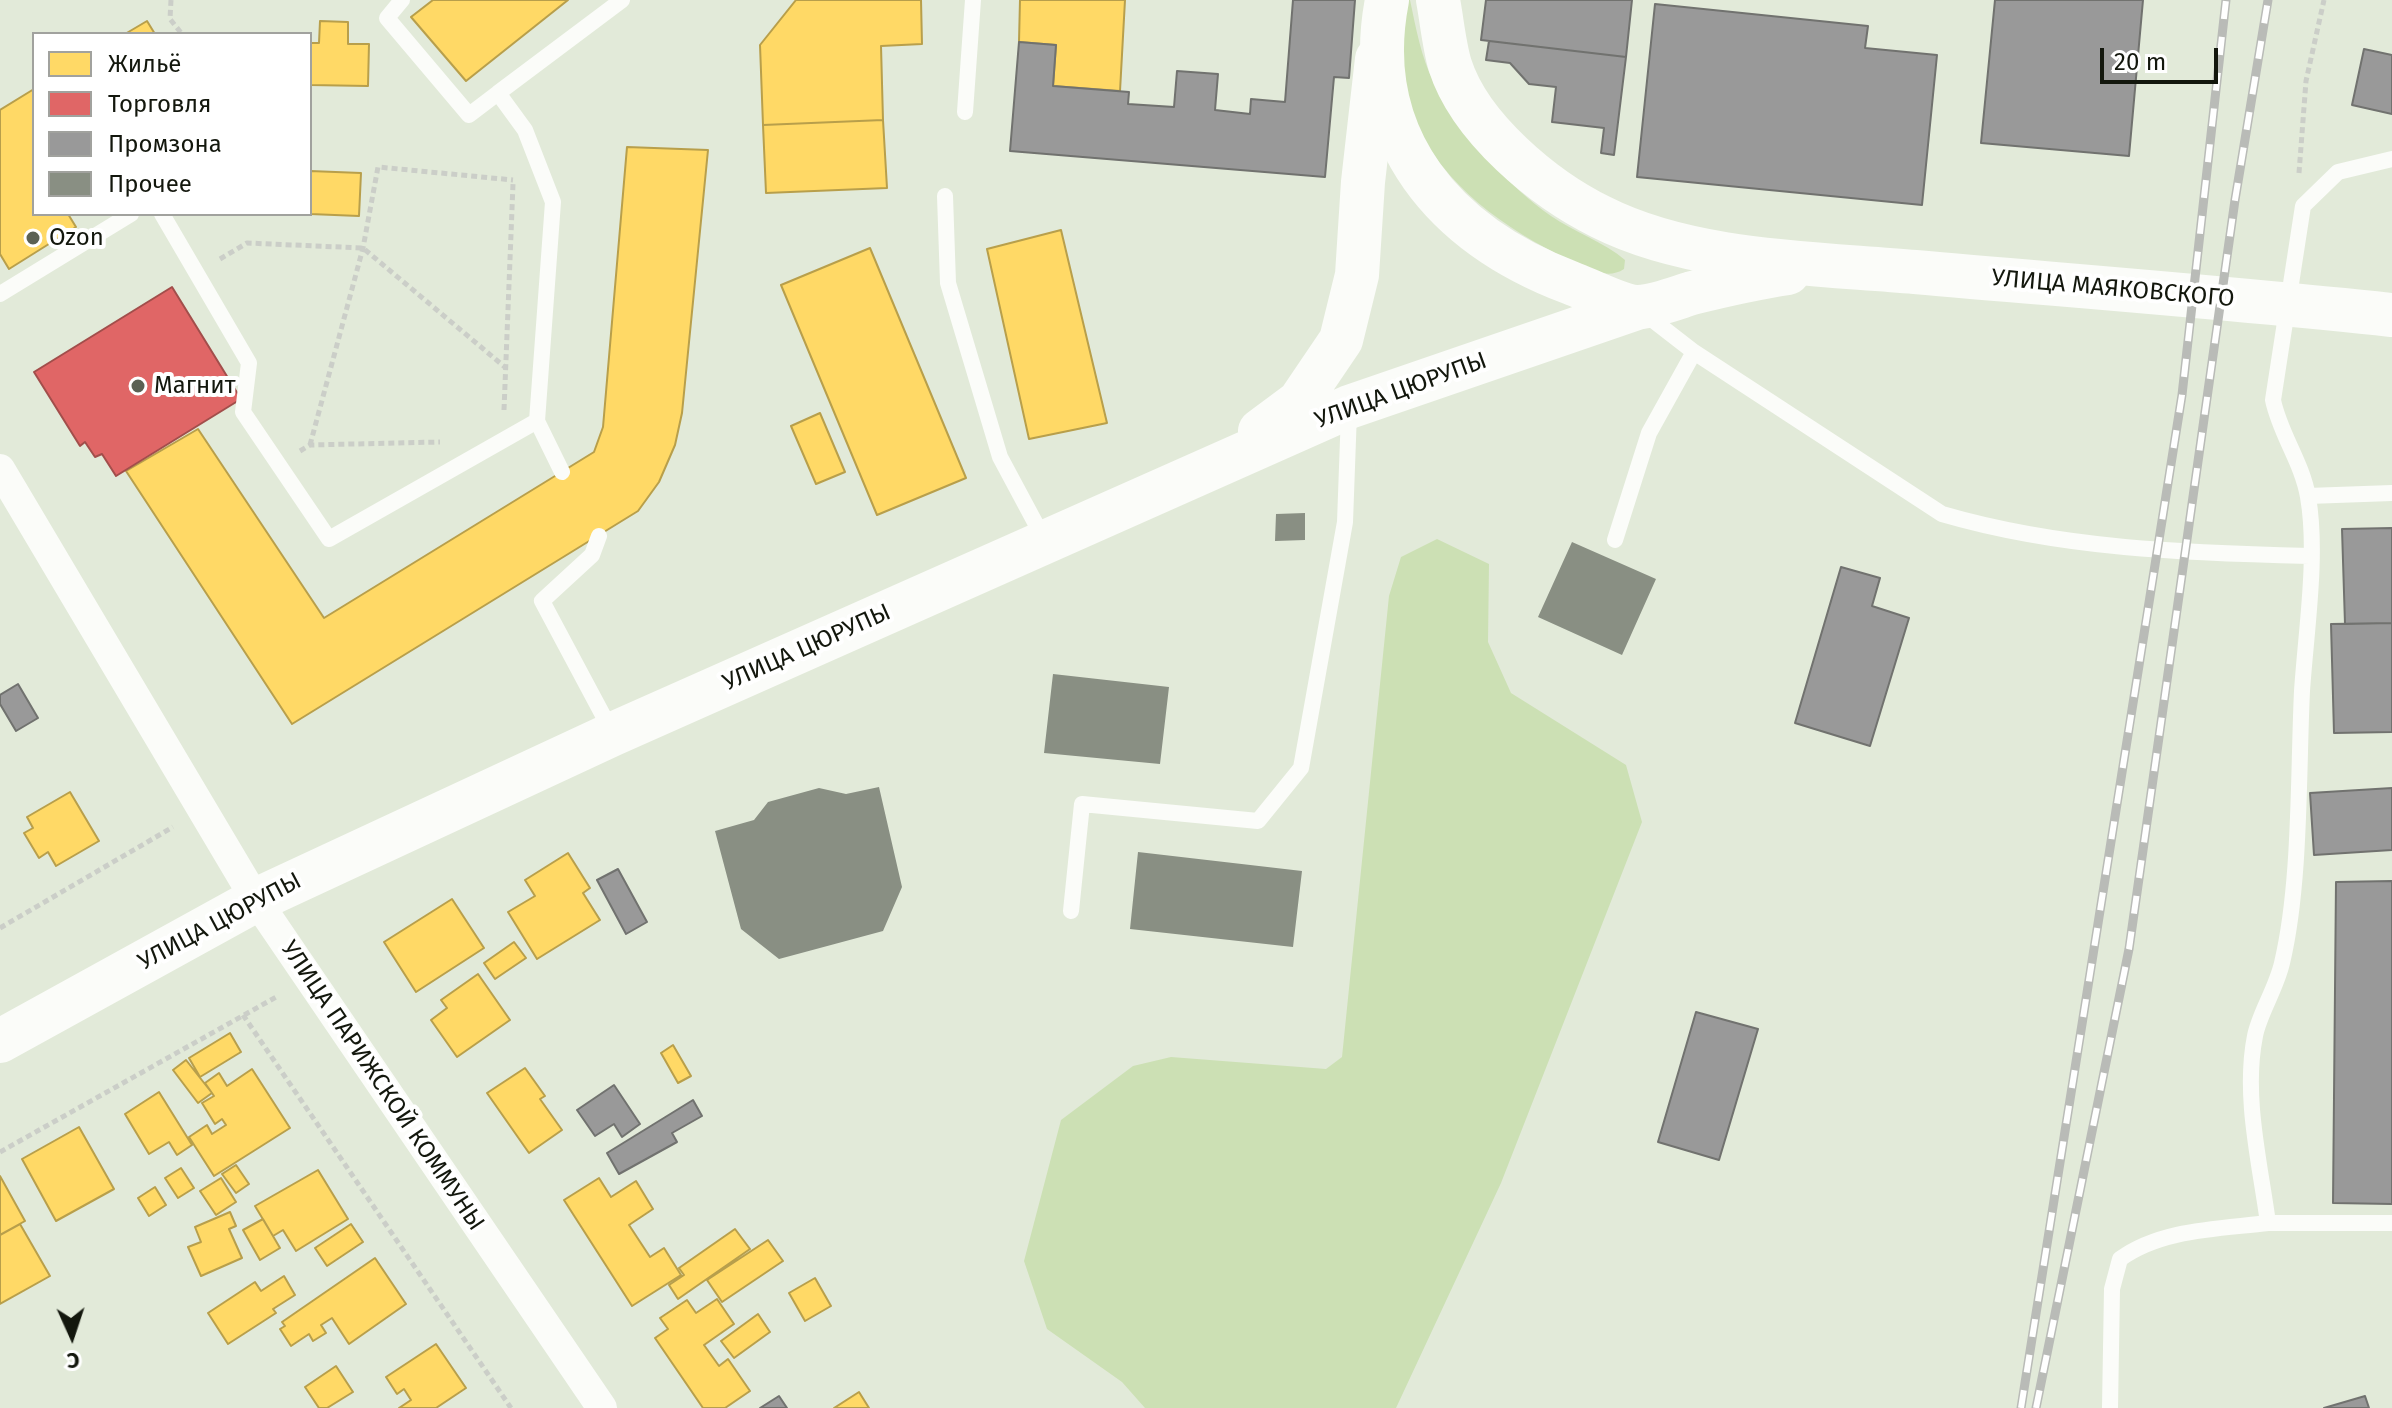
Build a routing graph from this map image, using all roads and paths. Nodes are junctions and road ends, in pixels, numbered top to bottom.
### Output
1 (171, 0) edge
2 (402, 0) edge
3 (622, 0) edge
4 (973, 0) edge
5 (1438, 0) edge
6 (2324, 0) edge
7 (1384, 18) edge
8 (180, 32) edge
9 (498, 93) junction
10 (965, 112) dead end
11 (535, 156) junction
12 (2392, 159) edge
13 (513, 180) junction
14 (945, 196) dead end
15 (2303, 206) junction
16 (128, 216) edge
17 (163, 216) edge
18 (363, 248) junction
19 (1833, 265) junction
20 (197, 273) junction
21 (0, 294) edge
22 (1637, 308) junction
23 (2392, 315) edge
24 (1694, 352) junction
25 (507, 368) junction
26 (1349, 407) junction
27 (537, 421) junction
28 (503, 441) junction
29 (310, 445) junction
30 (279, 465) junction
31 (0, 469) edge
32 (562, 472) dead end
33 (1196, 478) junction
34 (2392, 493) edge
35 (2308, 496) junction
36 (599, 536) dead end
37 (1615, 540) dead end
38 (1046, 543) junction
39 (2310, 556) junction
40 (613, 734) junction
41 (202, 810) junction
42 (256, 900) junction
43 (1071, 911) dead end
44 (0, 928) edge
45 (307, 979) junction
46 (243, 1015) junction
47 (0, 1041) edge
48 (0, 1152) edge
49 (2268, 1223) junction
50 (2392, 1223) edge
51 (511, 1408) edge
52 (602, 1408) edge
53 (2110, 1408) edge

1 - 8 path
2 - 9 lane
3 - 9 lane
4 - 10 lane
5 - 19 main road
6 - 15 path
7 - 22 main road
7 - 33 main road
9 - 11 lane
11 - 13 path
11 - 27 lane
12 - 15 lane
13 - 18 path
13 - 25 path
14 - 38 lane
15 - 35 lane
16 - 21 lane
17 - 20 lane
18 - 20 path
18 - 25 path
18 - 29 path
19 - 22 main road, УЛИЦА ЦЮРУПЫ
19 - 23 main road, УЛИЦА МАЯКОВСКОГО
20 - 30 lane
22 - 24 lane
22 - 26 main road, УЛИЦА ЦЮРУПЫ
24 - 37 lane
24 - 39 lane
25 - 28 path
26 - 33 main road, УЛИЦА ЦЮРУПЫ
26 - 43 lane
27 - 28 lane
27 - 32 lane
28 - 29 path
28 - 30 lane
29 - 30 path
31 - 41 street, УЛИЦА ПАРИЖСКОЙ КОММУНЫ
33 - 38 main road, УЛИЦА ЦЮРУПЫ
34 - 35 lane
35 - 39 lane
36 - 40 lane
38 - 40 main road, УЛИЦА ЦЮРУПЫ
39 - 49 lane
40 - 42 main road, УЛИЦА ЦЮРУПЫ
41 - 42 street, УЛИЦА ПАРИЖСКОЙ КОММУНЫ
41 - 44 path
42 - 45 street, УЛИЦА ПАРИЖСКОЙ КОММУНЫ
42 - 47 main road, УЛИЦА ЦЮРУПЫ
45 - 46 path
45 - 52 street, УЛИЦА ПАРИЖСКОЙ КОММУНЫ
46 - 48 path
46 - 51 path
49 - 50 lane
49 - 53 lane

